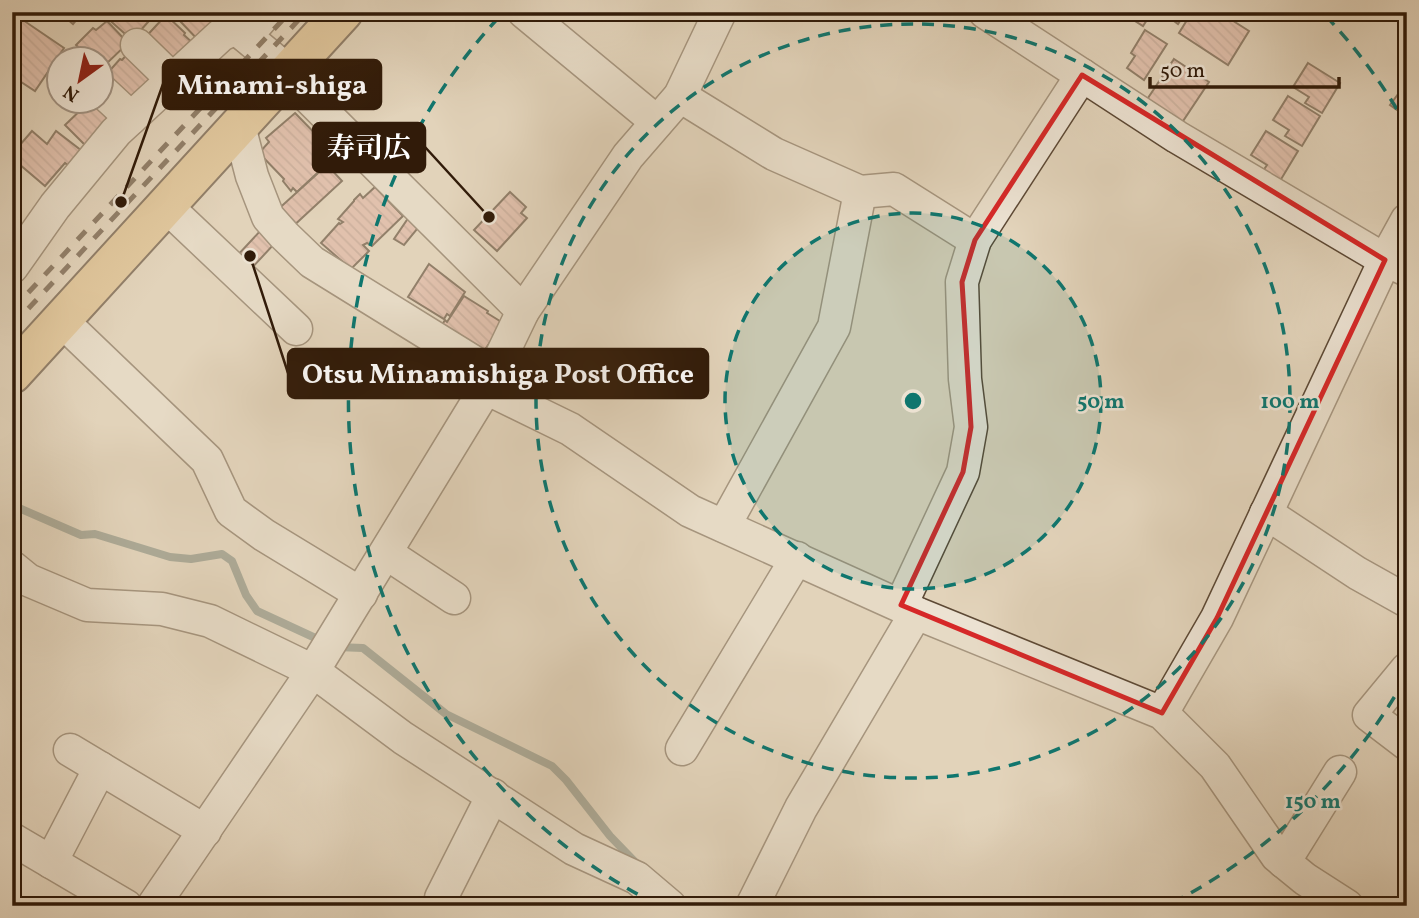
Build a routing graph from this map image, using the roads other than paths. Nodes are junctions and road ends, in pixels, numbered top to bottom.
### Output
1 (267, 12) edge
2 (344, 12) edge
3 (524, 12) edge
4 (720, 12) edge
5 (985, 12) edge
6 (238, 25) edge
7 (137, 45) dead end
8 (286, 75) junction
9 (1082, 75) junction
10 (173, 80) junction
11 (680, 96) junction
12 (116, 104) edge
13 (131, 118) junction
14 (657, 122) junction
15 (239, 126) junction
16 (860, 192) junction
17 (166, 206) junction
18 (1407, 220) edge
19 (975, 240) junction
20 (1396, 265) edge
21 (12, 267) edge
22 (523, 310) junction
23 (62, 321) junction
24 (296, 329) dead end
25 (12, 374) edge
26 (489, 381) junction
27 (1266, 513) junction
28 (724, 526) junction
29 (386, 553) junction
30 (797, 558) junction
31 (12, 567) edge
32 (361, 594) junction
33 (454, 598) dead end
34 (1407, 601) edge
35 (909, 609) junction
36 (317, 665) junction
37 (1407, 669) edge
38 (1162, 713) junction
39 (1407, 744) edge
40 (682, 749) dead end
41 (71, 751) dead end
42 (100, 768) junction
43 (1339, 772) dead end
44 (493, 795) junction
45 (205, 831) junction
46 (12, 839) edge
47 (51, 862) junction
48 (1284, 862) junction
49 (441, 898) dead end
50 (126, 906) edge
51 (153, 906) edge
52 (670, 906) edge
53 (752, 906) edge
54 (1347, 906) edge

1 - 6 street
2 - 8 main road
3 - 14 street
4 - 11 street
5 - 9 street
6 - 8 street
6 - 10 street
7 - 10 street
8 - 15 main road
8 - 22 street
9 - 19 street
9 - 20 street
10 - 13 street
11 - 14 street
11 - 16 street
12 - 13 street
13 - 21 street
14 - 22 street
15 - 17 main road
15 - 26 street
16 - 19 street
16 - 28 street
17 - 23 main road
17 - 24 street
18 - 20 street
19 - 35 street
20 - 27 street
22 - 26 street
23 - 25 main road
23 - 32 street
26 - 28 street
26 - 29 street
27 - 34 street
27 - 38 street
28 - 30 street
29 - 32 street
29 - 33 street
30 - 35 street
30 - 40 street
31 - 36 street
32 - 36 street
35 - 38 street
35 - 53 street
36 - 44 street
36 - 45 street
37 - 39 street
38 - 48 street
41 - 42 street
42 - 45 street
42 - 47 street
43 - 48 street
44 - 49 street
44 - 52 street
45 - 51 street
46 - 47 street
47 - 50 street
48 - 54 street

